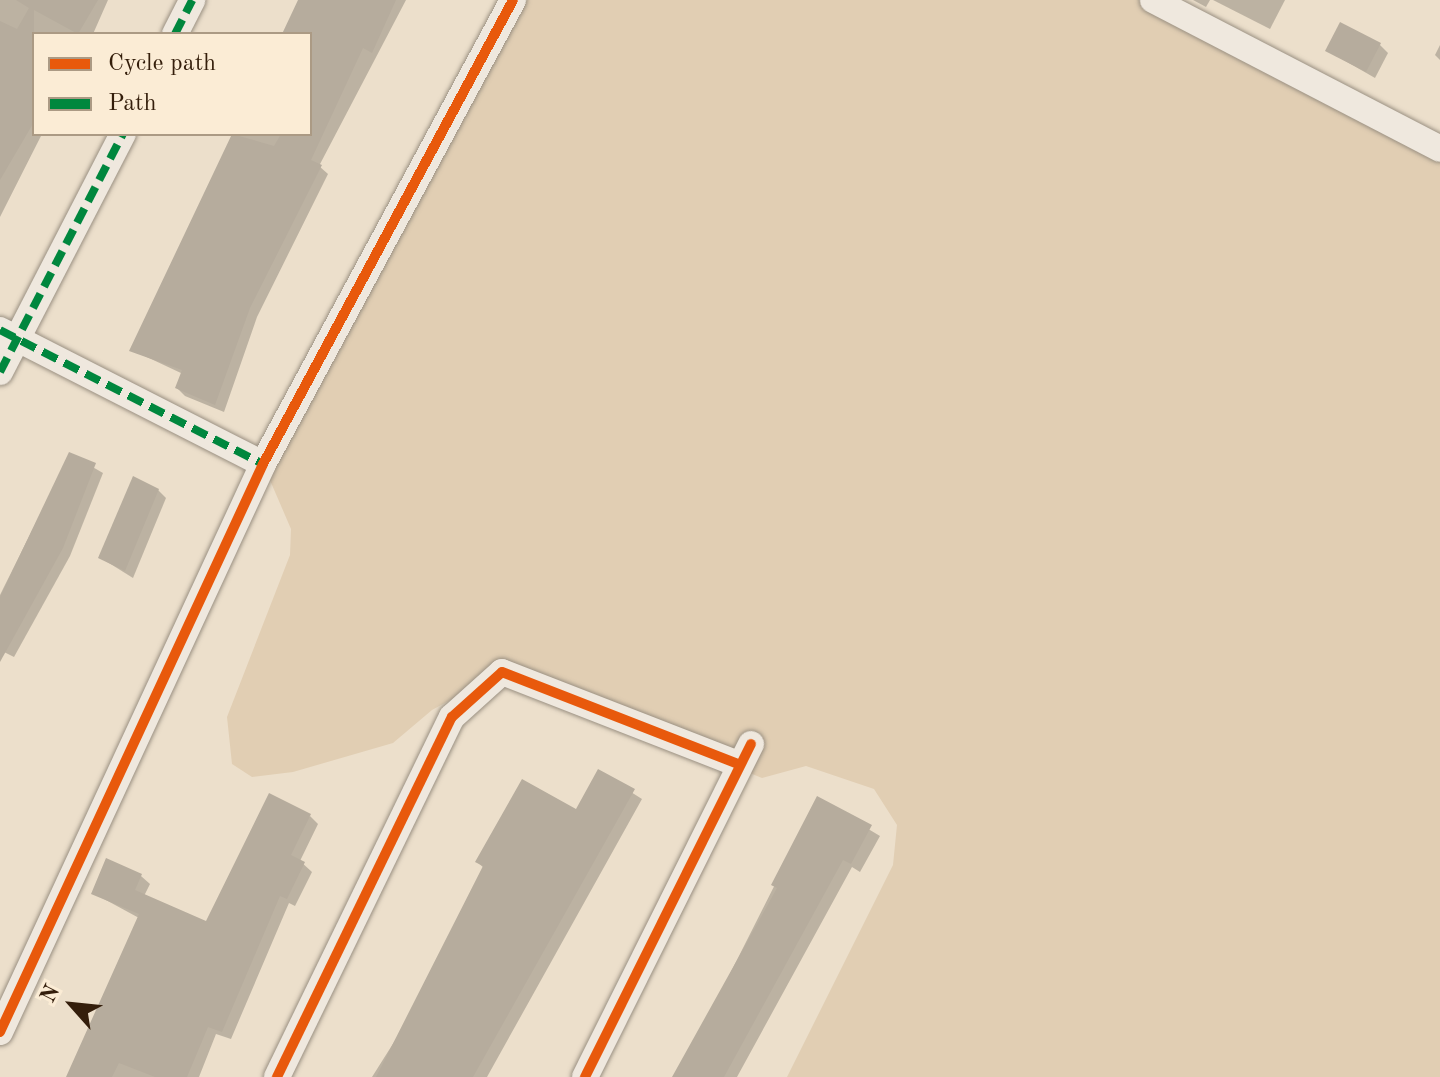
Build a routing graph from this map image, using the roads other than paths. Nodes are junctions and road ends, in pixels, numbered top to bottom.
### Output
1 (192, 0) edge
2 (513, 0) edge
3 (1153, 0) edge
4 (176, 32) edge
5 (122, 136) edge
6 (1440, 149) edge
7 (8, 334) edge
8 (0, 372) edge
9 (263, 464) junction
10 (0, 1032) edge
11 (277, 1077) edge
12 (585, 1077) edge

1 - 4 street
2 - 9 street
3 - 6 street
5 - 7 street
7 - 8 street
7 - 9 street
9 - 10 street
11 - 12 street

